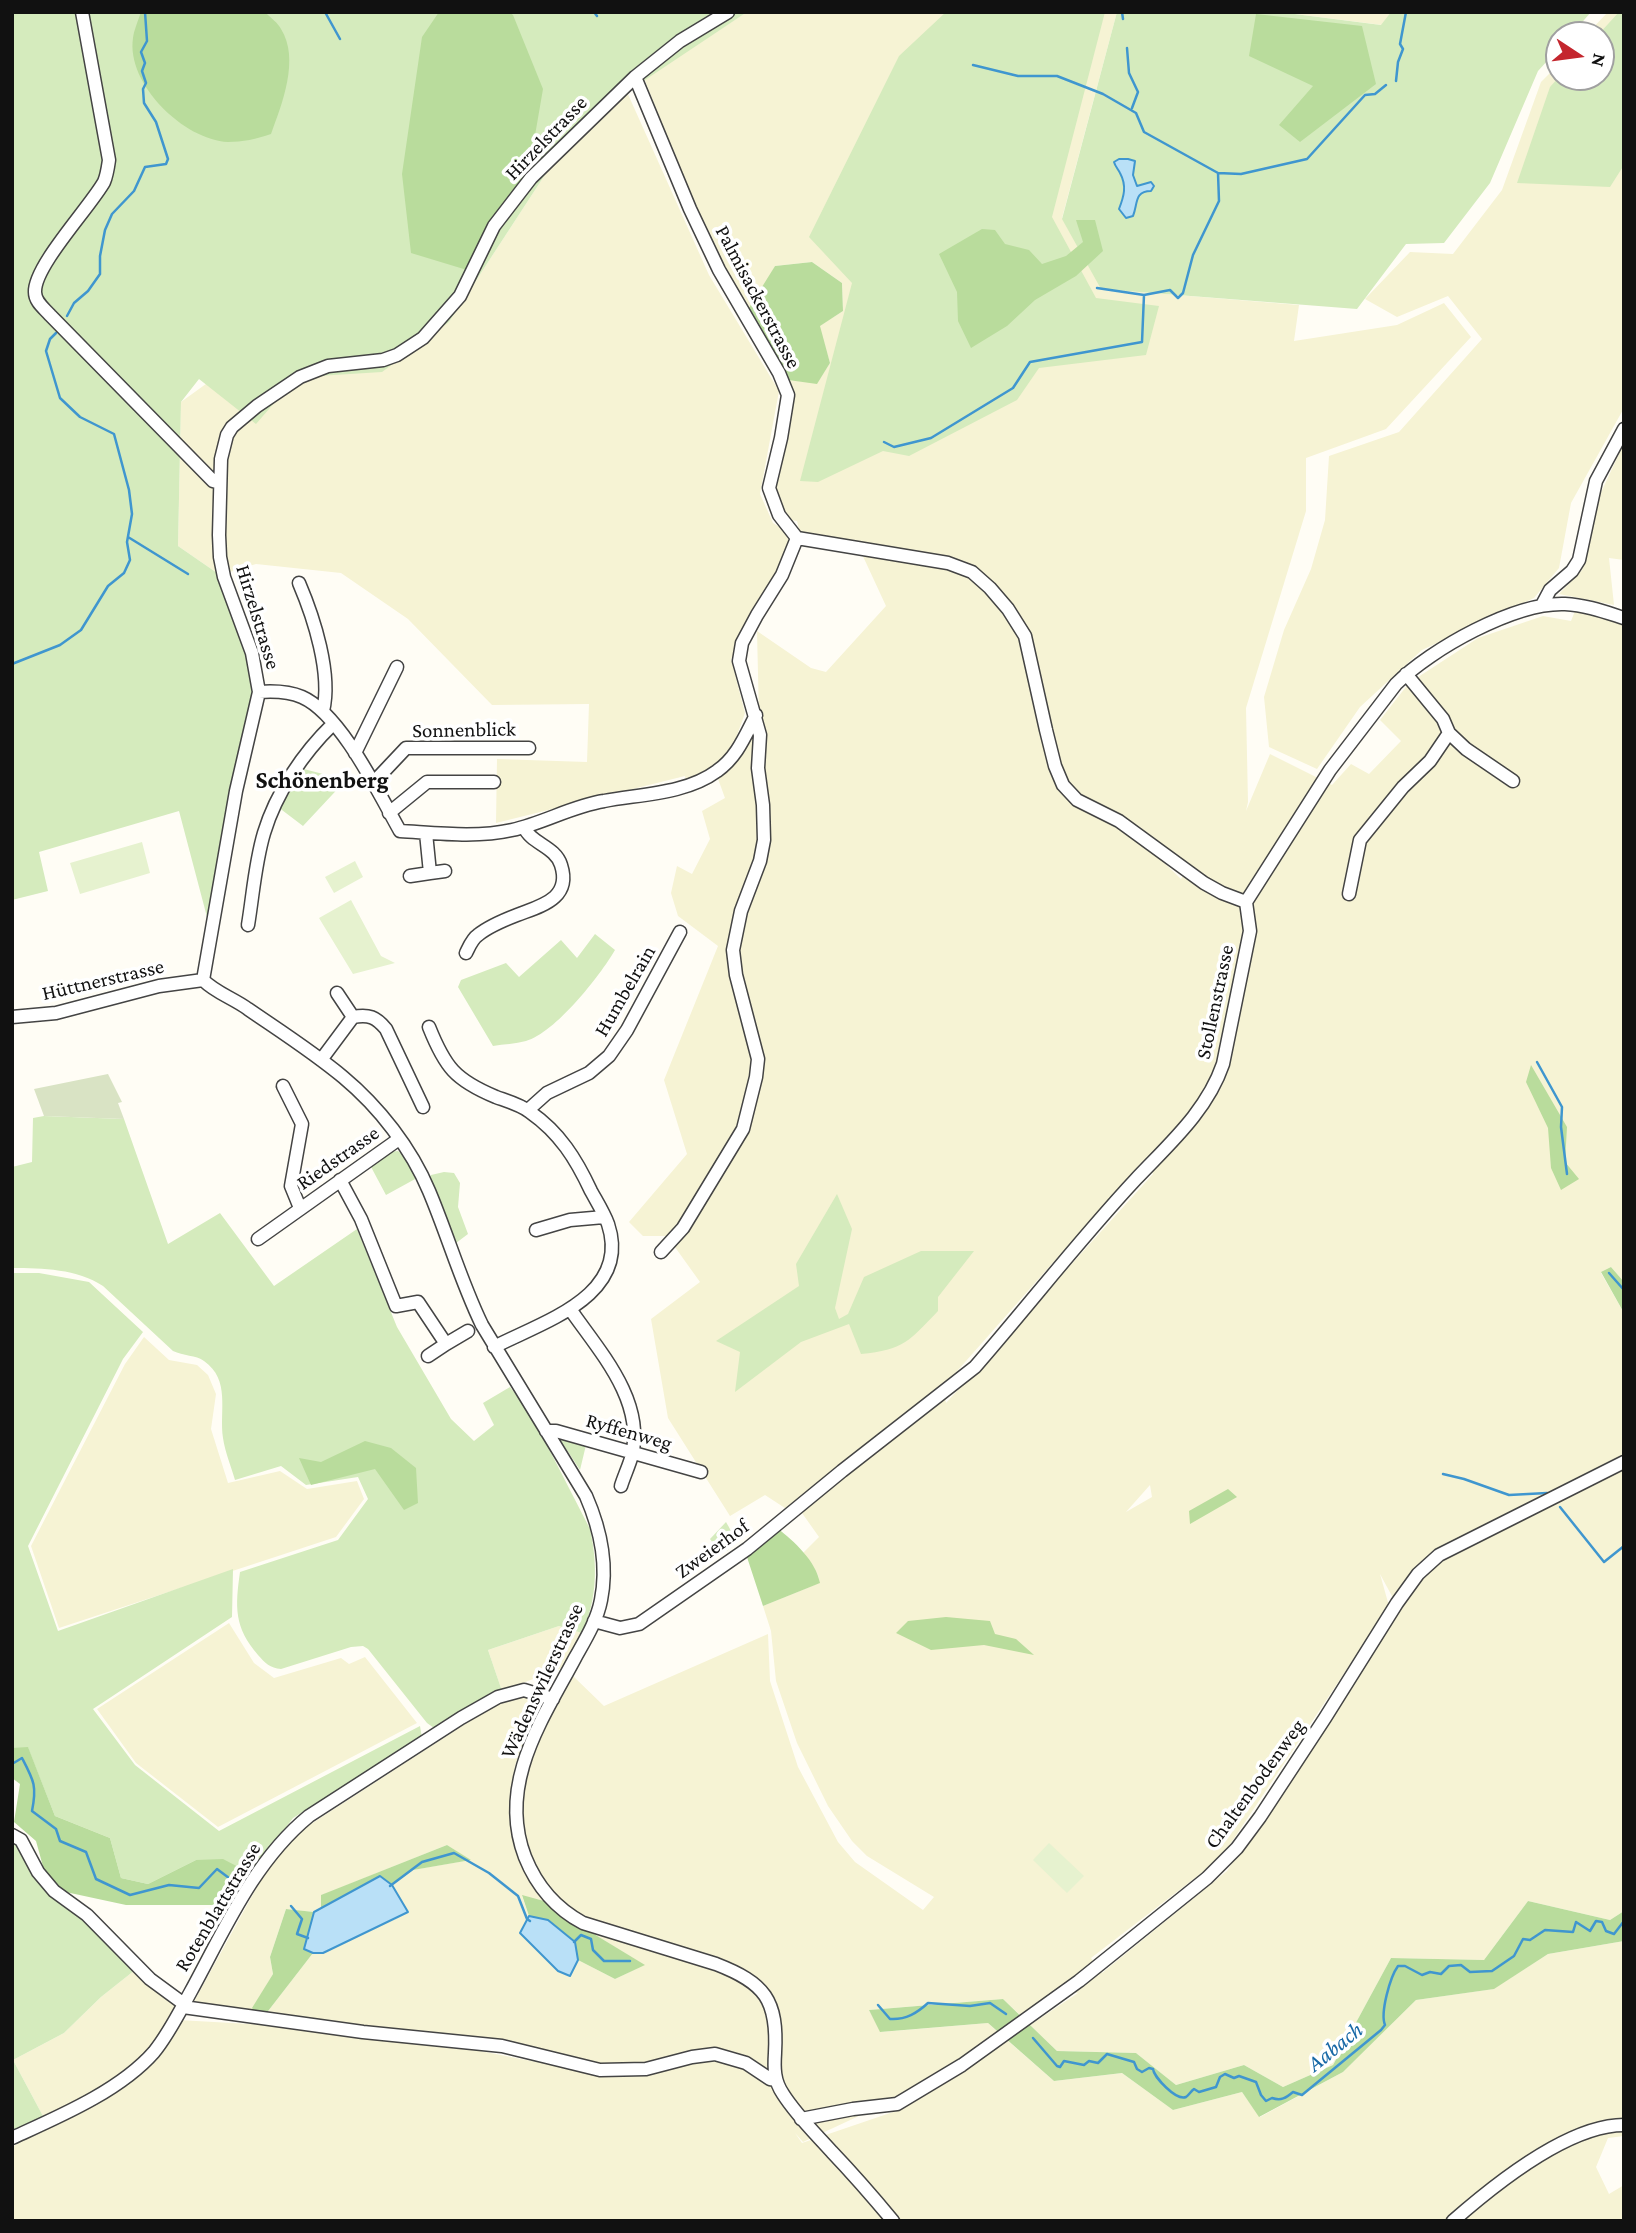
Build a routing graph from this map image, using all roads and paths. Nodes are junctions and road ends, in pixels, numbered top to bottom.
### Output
1 (82, 12) edge
2 (727, 12) edge
3 (635, 77) junction
4 (1624, 429) edge
5 (220, 483) junction
6 (797, 538) junction
7 (299, 583) dead end
8 (1542, 606) junction
9 (1624, 618) edge
10 (397, 667) dead end
11 (1406, 674) junction
12 (259, 692) junction
13 (323, 711) junction
14 (756, 715) junction
15 (333, 724) junction
16 (1449, 733) junction
17 (529, 747) dead end
18 (355, 753) junction
19 (1513, 781) dead end
20 (494, 782) dead end
21 (373, 783) junction
22 (389, 813) junction
23 (524, 827) junction
24 (426, 833) junction
25 (444, 871) dead end
26 (430, 873) junction
27 (410, 876) dead end
28 (1349, 894) dead end
29 (1246, 902) junction
30 (248, 925) dead end
31 (680, 932) dead end
32 (466, 953) dead end
33 (203, 980) junction
34 (337, 992) dead end
35 (12, 1017) edge
36 (353, 1017) junction
37 (429, 1027) dead end
38 (321, 1060) junction
39 (283, 1086) dead end
40 (422, 1107) dead end
41 (528, 1110) junction
42 (399, 1139) junction
43 (341, 1180) junction
44 (300, 1208) junction
45 (604, 1217) junction
46 (536, 1230) dead end
47 (258, 1239) dead end
48 (661, 1252) dead end
49 (570, 1309) junction
50 (468, 1331) dead end
51 (446, 1344) junction
52 (494, 1347) junction
53 (428, 1356) dead end
54 (546, 1431) junction
55 (632, 1454) junction
56 (1624, 1462) edge
57 (842, 1471) joint
58 (701, 1472) dead end
59 (621, 1486) dead end
60 (594, 1621) junction
61 (553, 1699) junction
62 (12, 1835) edge
63 (183, 2006) junction
64 (776, 2080) junction
65 (801, 2119) junction
66 (1624, 2125) edge
67 (12, 2138) edge
68 (893, 2221) edge
69 (1452, 2221) edge

1 - 5 street
2 - 3 street, Hirzelstrasse
3 - 5 street, Hirzelstrasse
3 - 6 street, Palmisackerstrasse
4 - 8 street
5 - 12 street, Hirzelstrasse
6 - 14 street
6 - 29 street
7 - 13 street
8 - 9 street
8 - 11 street
10 - 18 street
11 - 16 street
11 - 29 street
12 - 13 street
12 - 33 street, Hirzelstrasse
13 - 15 street
14 - 23 street
14 - 48 street
15 - 18 street
15 - 30 street
16 - 19 street
16 - 28 street
17 - 21 street, Sonnenblick
18 - 21 street
20 - 22 street
21 - 22 street
22 - 24 street
23 - 24 street
23 - 32 street
24 - 26 street
25 - 26 street
26 - 27 street
29 - 57 street, Stollenstrasse
31 - 41 street, Humbelrain
33 - 35 street, Hüttnerstrasse
33 - 38 street, Wädenswilerstrasse
34 - 36 street
36 - 38 street
36 - 40 street
37 - 41 street
38 - 42 street, Wädenswilerstrasse
39 - 44 street, Riedstrasse
41 - 45 street
42 - 43 street, Riedstrasse
42 - 52 street, Wädenswilerstrasse
43 - 44 street, Riedstrasse
43 - 51 street
44 - 47 street, Riedstrasse
45 - 46 street
45 - 49 street
49 - 52 street
49 - 55 street
50 - 51 street
51 - 53 street
52 - 54 street, Wädenswilerstrasse
54 - 55 street, Ryffenweg
54 - 60 street, Wädenswilerstrasse
55 - 58 street, Ryffenweg
55 - 59 street
56 - 65 street, Chaltenbodenweg
57 - 60 street, Zweierhof
60 - 61 street, Wädenswilerstrasse
61 - 63 street, Rotenblattstrasse
61 - 64 street, Wädenswilerstrasse
62 - 63 street
63 - 64 street
63 - 67 street, Rotenblattstrasse
64 - 65 street
65 - 68 street
66 - 69 street

